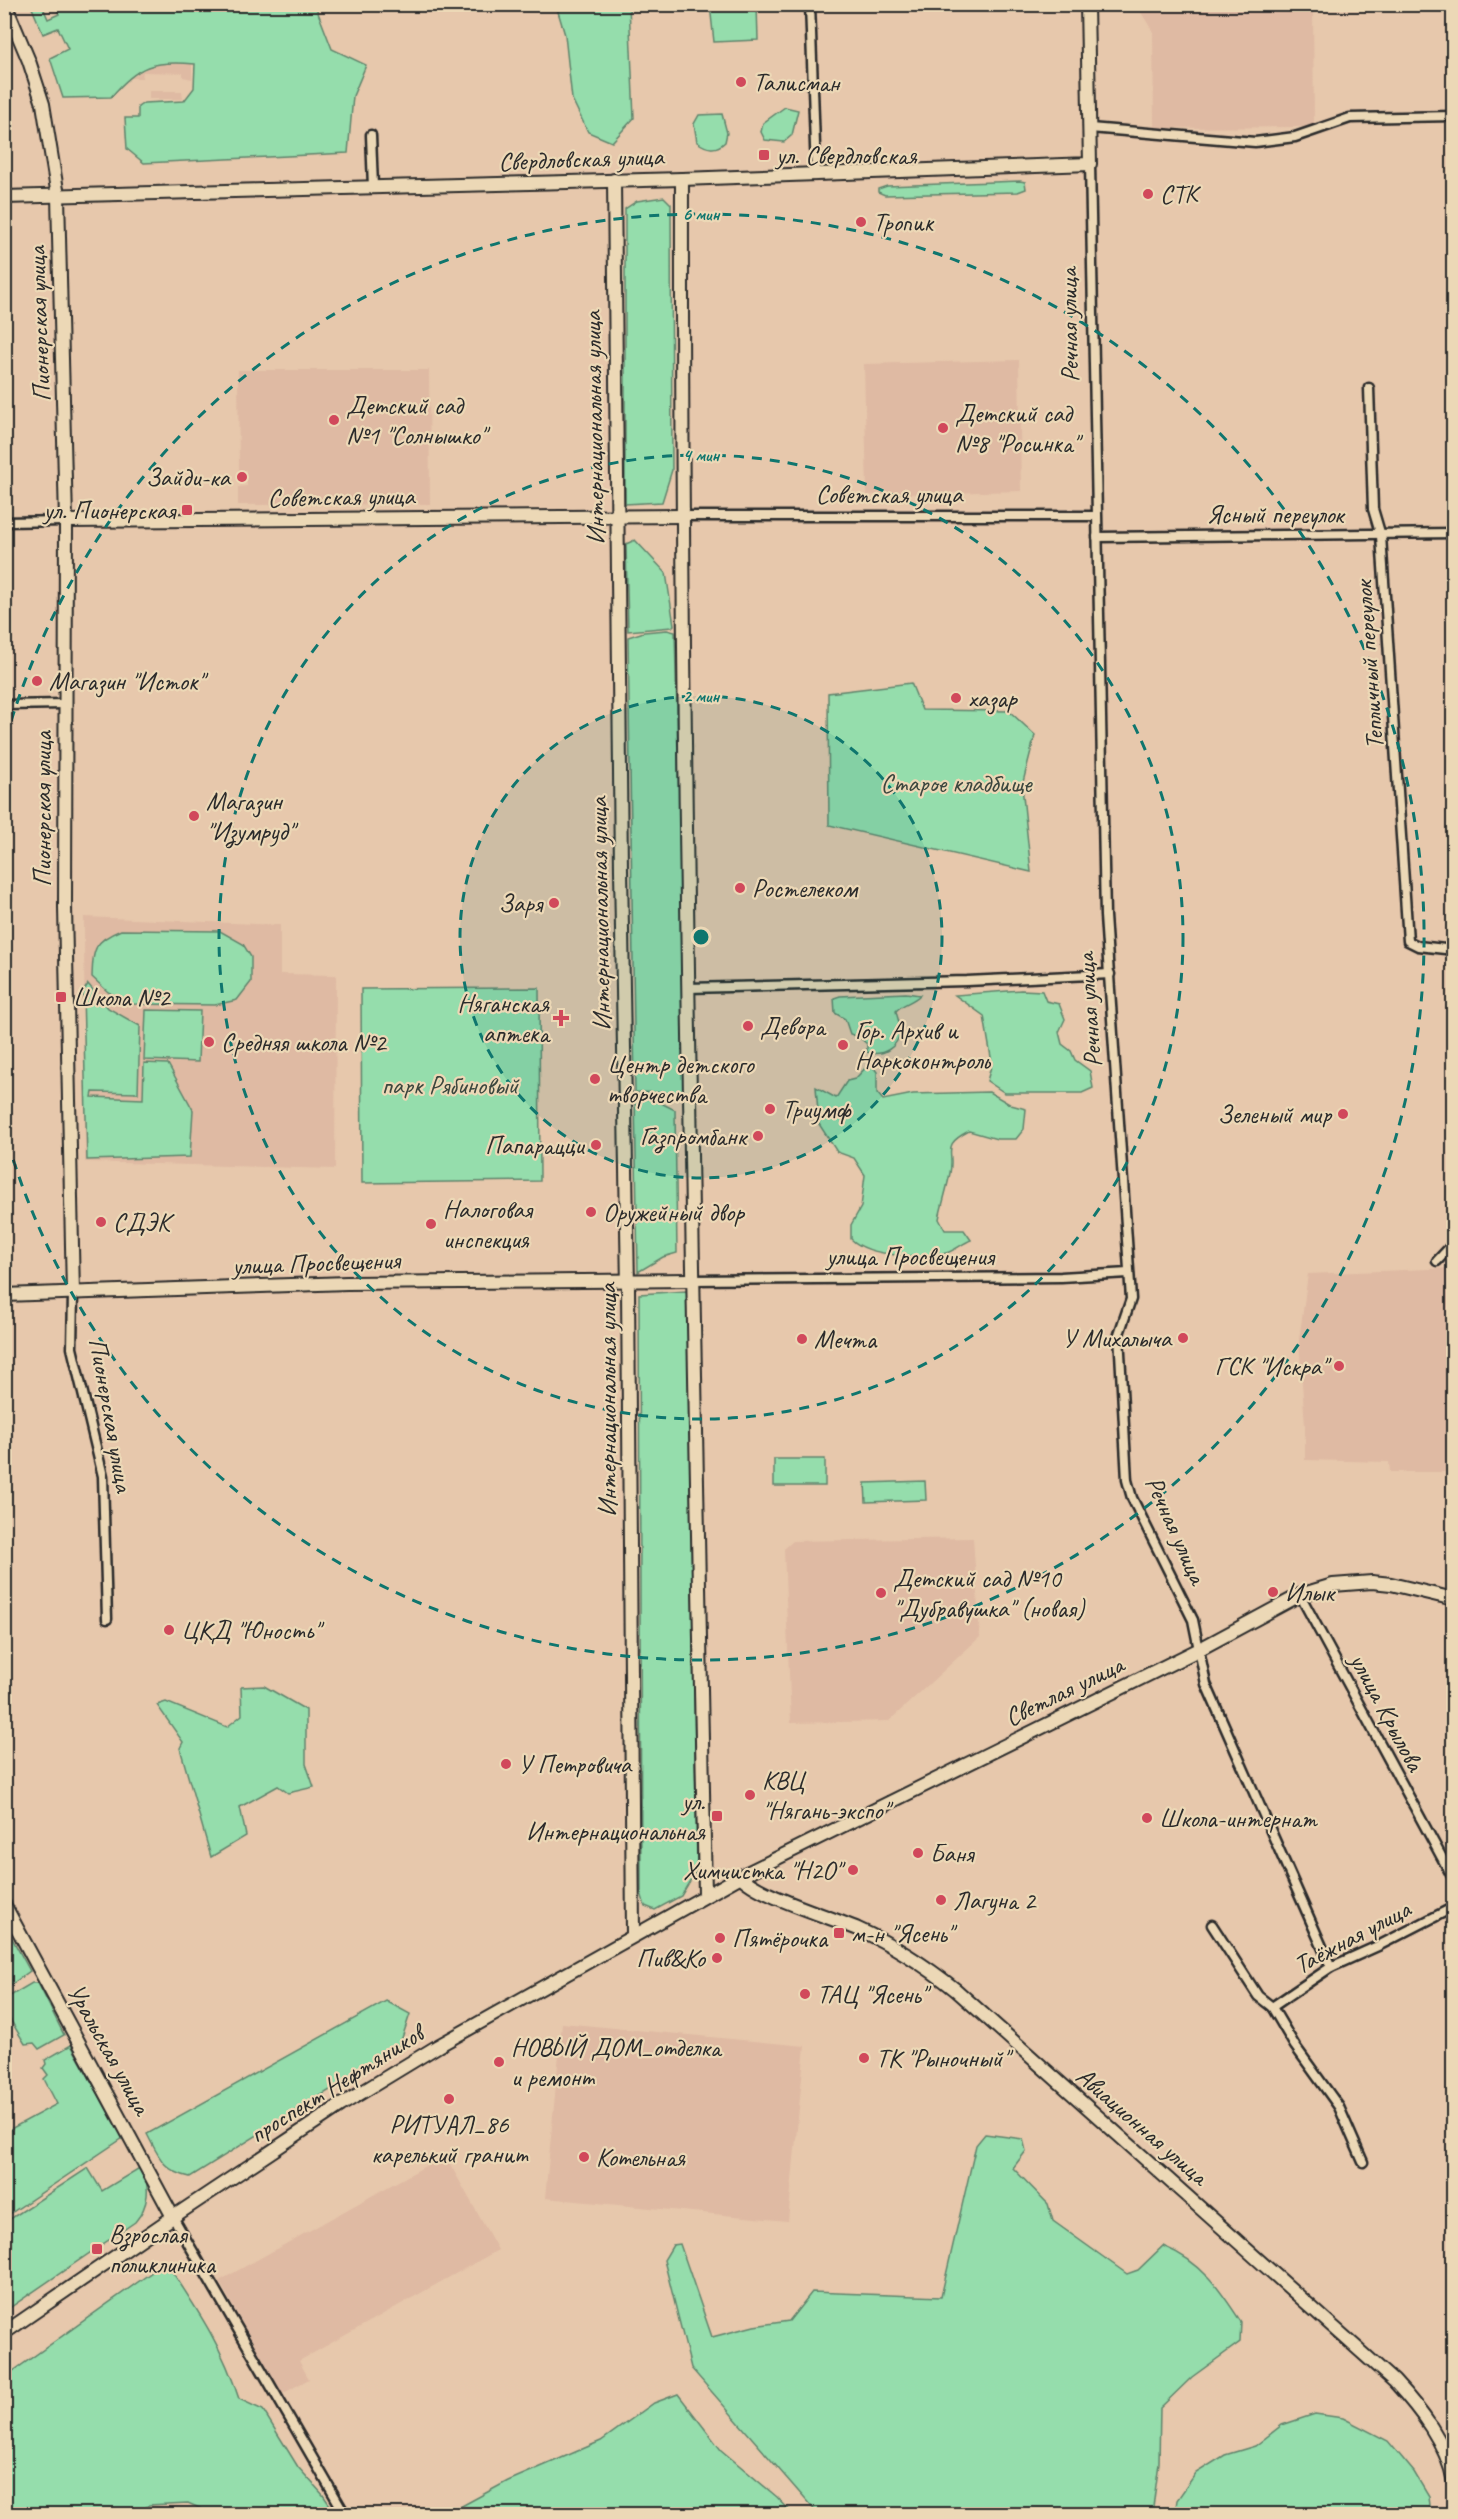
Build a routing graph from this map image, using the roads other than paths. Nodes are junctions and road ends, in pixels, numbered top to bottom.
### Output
1 (5, 4) edge
2 (810, 4) edge
3 (1088, 4) edge
4 (1454, 116) edge
5 (1090, 128) junction
6 (370, 135) dead end
7 (1090, 164) junction
8 (816, 174) junction
9 (682, 178) junction
10 (614, 180) junction
11 (373, 187) junction
12 (58, 196) junction
13 (4, 197) edge
14 (1369, 388) dead end
15 (682, 516) junction
16 (1096, 516) junction
17 (618, 517) junction
18 (66, 521) junction
19 (4, 522) edge
20 (1454, 533) edge
21 (1381, 536) junction
22 (1097, 537) junction
23 (64, 704) junction
24 (4, 705) edge
25 (1454, 950) edge
26 (1110, 974) junction
27 (688, 988) junction
28 (1454, 1243) edge
29 (1437, 1261) dead end
30 (1128, 1273) junction
31 (692, 1280) junction
32 (628, 1282) junction
33 (73, 1294) junction
34 (4, 1295) edge
35 (1300, 1595) junction
36 (1454, 1599) edge
37 (107, 1619) dead end
38 (1198, 1650) junction
39 (741, 1876) junction
40 (1454, 1880) edge
41 (705, 1894) junction
42 (4, 1904) edge
43 (1454, 1907) edge
44 (1212, 1925) dead end
45 (633, 1935) junction
46 (1330, 1967) junction
47 (1272, 2007) junction
48 (1363, 2162) dead end
49 (173, 2217) junction
50 (4, 2333) edge
51 (1454, 2482) edge
52 (345, 2514) edge

1 - 12 street, Пионерская улица
2 - 8 street
3 - 5 street, Речная улица
4 - 5 street
5 - 7 street, Речная улица
6 - 11 street
7 - 8 street, Свердловская улица
7 - 16 street, Речная улица
8 - 9 street, Свердловская улица
9 - 10 street, Свердловская улица
9 - 15 street
10 - 11 street, Свердловская улица
10 - 17 street, Интернациональная улица
11 - 12 street, Свердловская улица
12 - 13 street, Свердловская улица
12 - 18 street, Пионерская улица
14 - 21 street, Тепличный переулок
15 - 16 street, Советская улица
15 - 17 street, Советская улица
15 - 27 street
16 - 22 street, Речная улица
17 - 18 street, Советская улица
17 - 32 street, Интернациональная улица
18 - 19 street
18 - 23 street, Пионерская улица
20 - 21 street, Ясный переулок
21 - 22 street, Ясный переулок
21 - 25 street, Тепличный переулок
22 - 26 street, Речная улица
23 - 24 street
23 - 33 street, Пионерская улица
26 - 27 street
26 - 30 street, Речная улица
27 - 31 street
28 - 29 street
30 - 31 street, улица Просвещения
30 - 38 street, Речная улица
31 - 32 street, улица Просвещения
31 - 41 street
32 - 33 street, улица Просвещения
32 - 45 street, Интернациональная улица
33 - 34 street, улица Просвещения
33 - 37 street, Пионерская улица
35 - 36 street, Светлая улица
35 - 38 street, Светлая улица
35 - 40 street, улица Крылова
38 - 39 street, Светлая улица
38 - 46 street, Речная улица
39 - 41 street, Светлая улица
39 - 51 street, Авиационная улица
41 - 45 street, проспект Нефтяников
42 - 49 street, Уральская улица
43 - 46 street, Таёжная улица
44 - 47 street
45 - 49 street, проспект Нефтяников
46 - 47 street, Таёжная улица
47 - 48 street
49 - 50 street, проспект Нефтяников
49 - 52 street

